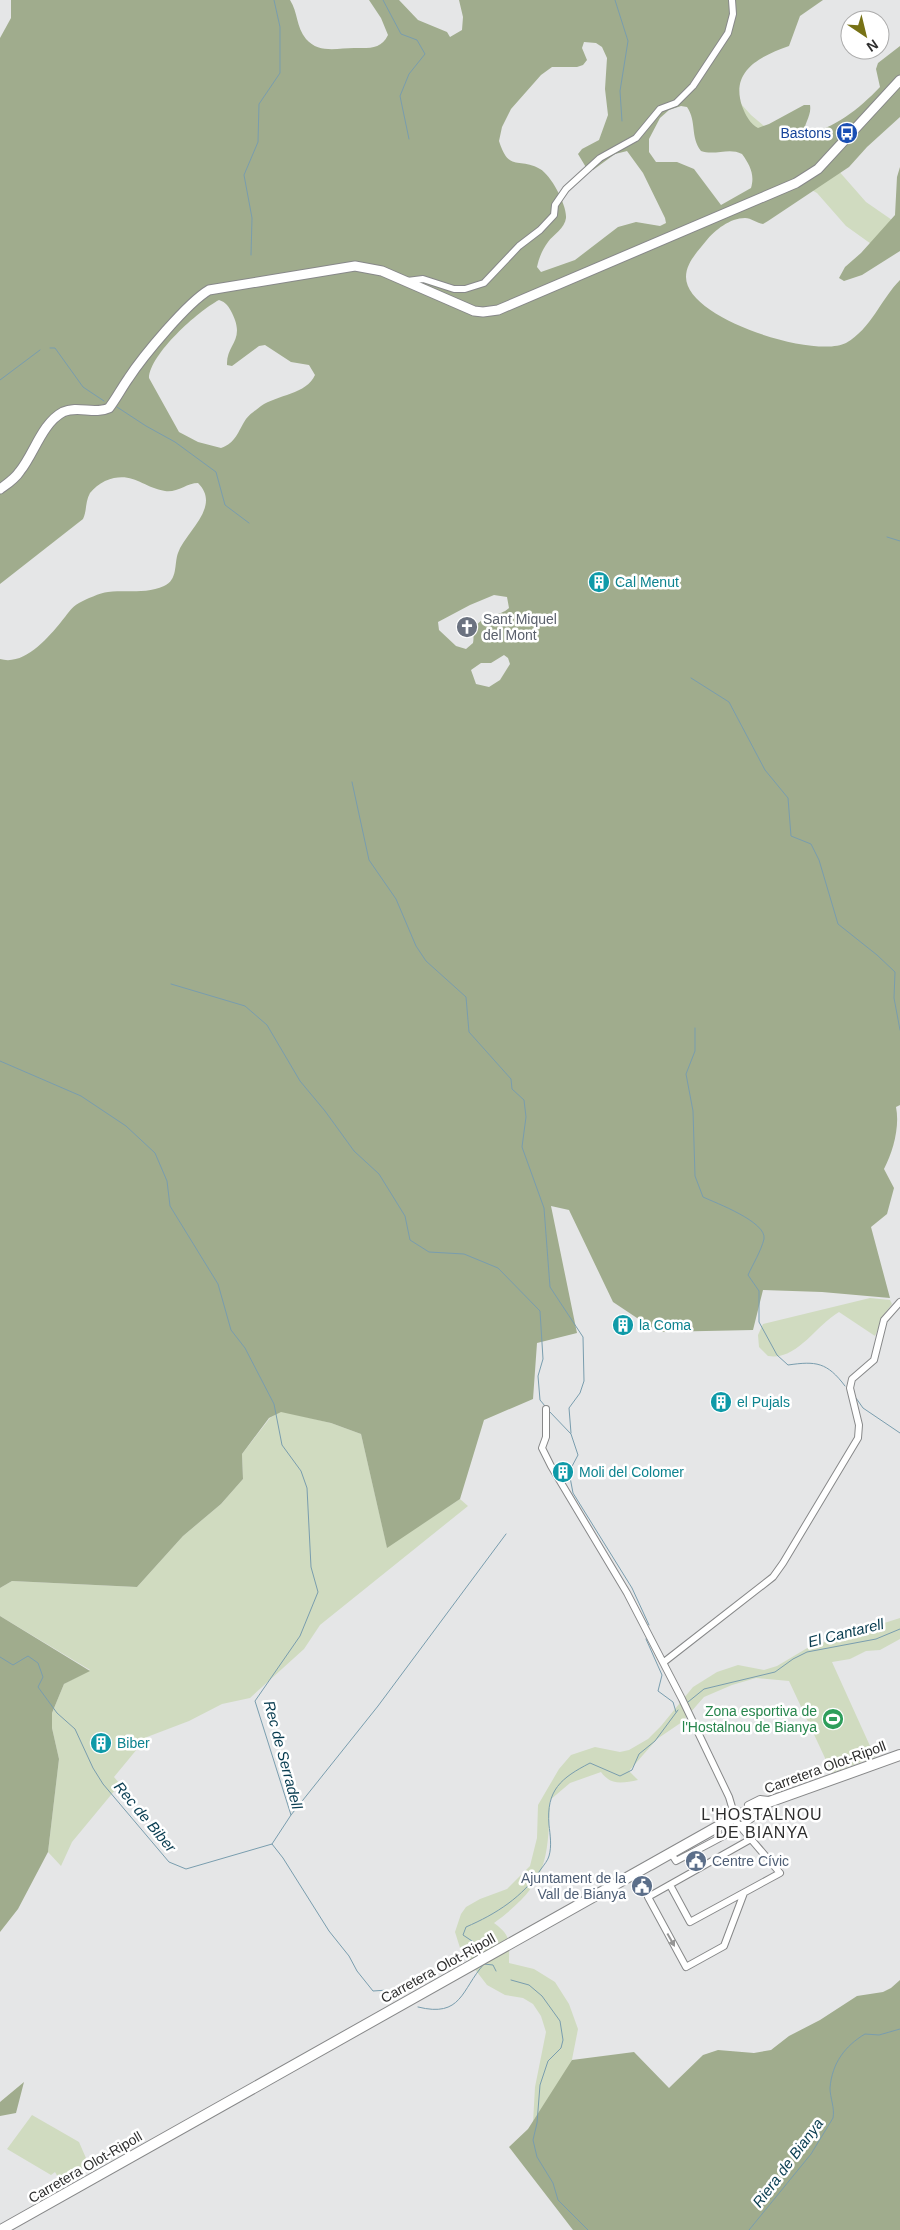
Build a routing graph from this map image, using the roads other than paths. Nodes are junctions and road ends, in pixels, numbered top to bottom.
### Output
1 (732, 0) edge
2 (900, 80) edge
3 (405, 281) junction
4 (1, 488) edge
5 (900, 1302) edge
6 (546, 1409) dead end
7 (664, 1662) junction
8 (900, 1755) edge
9 (738, 1819) junction
10 (751, 1839) junction
11 (670, 1885) junction
12 (744, 1893) junction
13 (1, 2230) edge

1 - 3 street
2 - 3 main road
3 - 4 main road
5 - 7 street
6 - 7 street
7 - 9 street
8 - 9 main road, Carretera Olot-Ripoll
9 - 10 street
9 - 13 main road, Carretera Olot-Ripoll
10 - 11 street
10 - 12 street
11 - 12 street
11 -> 12 street

